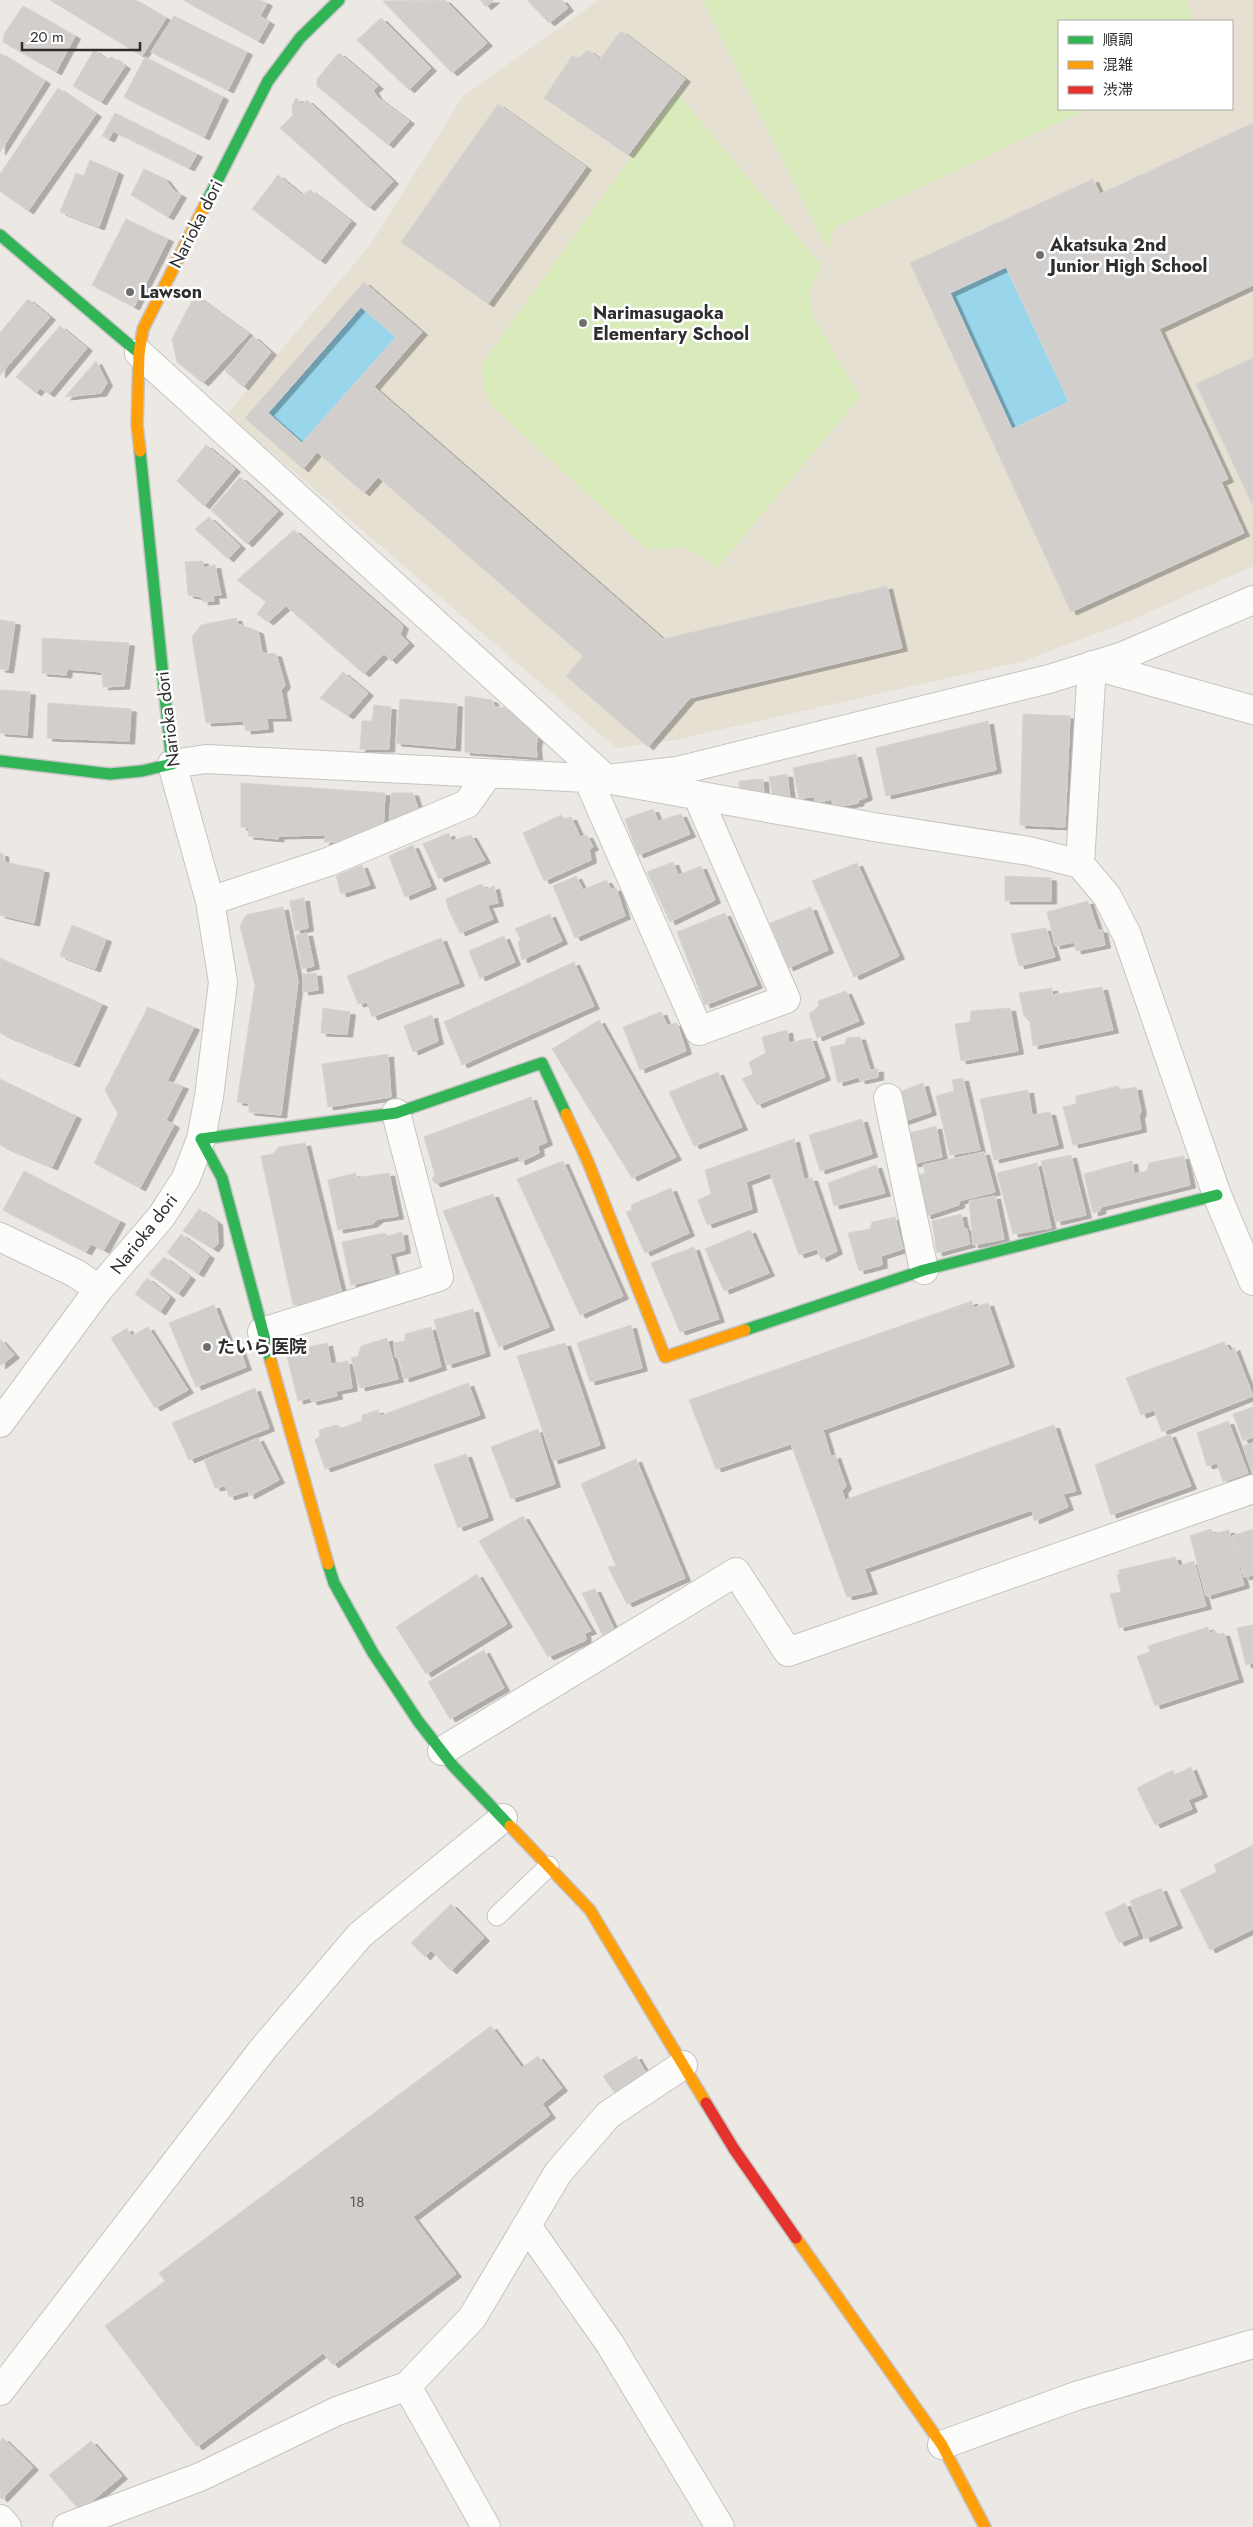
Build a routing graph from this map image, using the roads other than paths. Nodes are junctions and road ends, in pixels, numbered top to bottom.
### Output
1 (338, 0) edge
2 (0, 235) edge
3 (139, 353) junction
4 (1253, 600) edge
5 (1092, 665) junction
6 (1253, 710) edge
7 (0, 761) edge
8 (172, 764) junction
9 (488, 774) junction
10 (597, 779) junction
11 (697, 795) junction
12 (1080, 864) junction
13 (210, 901) junction
14 (888, 1098) dead end
15 (396, 1113) junction
16 (201, 1139) junction
17 (1217, 1195) junction
18 (0, 1237) edge
19 (924, 1270) junction
20 (1253, 1281) edge
21 (99, 1289) junction
22 (262, 1332) junction
23 (0, 1423) edge
24 (1253, 1489) edge
25 (442, 1751) junction
26 (503, 1818) junction
27 (549, 1866) junction
28 (497, 1916) dead end
29 (683, 2065) junction
30 (527, 2226) junction
31 (1253, 2344) edge
32 (407, 2386) junction
33 (0, 2391) edge
34 (942, 2445) junction
35 (0, 2520) edge
36 (7, 2527) edge
37 (67, 2527) edge
38 (486, 2527) edge
39 (720, 2527) edge
40 (985, 2527) edge

1 - 3 street, Narioka dori
2 - 3 street
3 - 8 street, Narioka dori
3 - 10 street
4 - 5 street
5 - 6 street
5 - 10 street
5 - 12 street
7 - 8 street
8 - 9 street
8 - 13 street, Narioka dori
9 - 10 street
9 - 13 street
10 - 11 street
10 - 11 street
11 - 12 street
12 - 17 street
13 - 16 street, Narioka dori
14 - 19 street
15 - 16 street
15 - 19 street
15 - 22 street
16 - 21 street, Narioka dori
16 - 22 street
17 - 19 street
17 - 20 street
18 - 21 street
21 - 23 street, Narioka dori
22 - 25 street
24 - 25 street
25 - 26 street
26 - 27 street
26 - 33 street
27 - 28 lane
27 - 29 street
29 - 30 street
29 - 34 street
30 - 32 street
30 - 39 street
31 - 34 street
32 - 37 street
32 - 38 street
34 - 40 street
35 - 36 street

